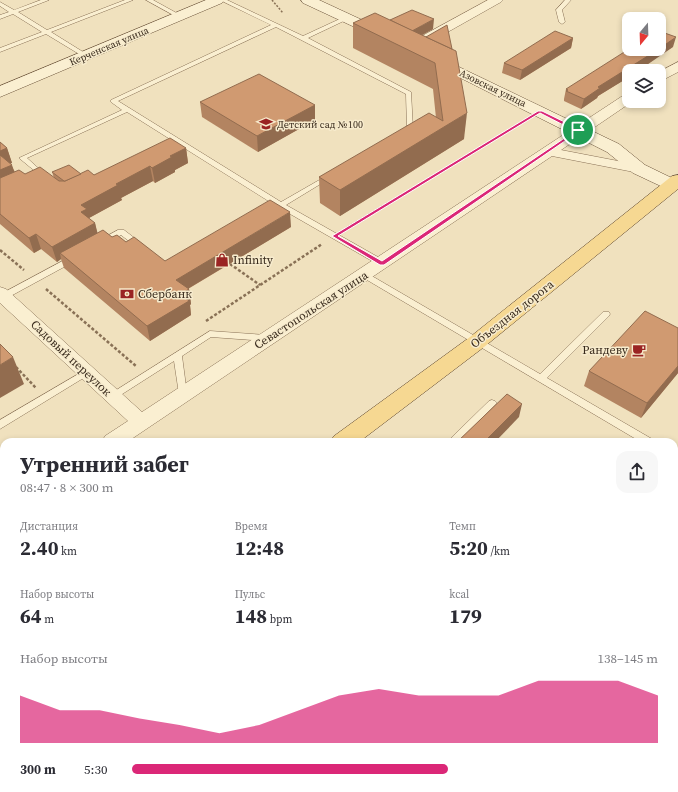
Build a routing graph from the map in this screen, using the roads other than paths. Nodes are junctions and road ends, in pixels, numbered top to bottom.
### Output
1 (46, 0) edge
2 (130, 0) edge
3 (149, 0) edge
4 (217, 0) edge
5 (223, 0) edge
6 (308, 0) edge
7 (497, 0) edge
8 (568, 0) edge
9 (0, 4) edge
10 (14, 12) junction
11 (179, 16) junction
12 (0, 17) edge
13 (346, 18) junction
14 (562, 22) dead end
15 (276, 25) junction
16 (47, 32) junction
17 (304, 38) junction
18 (396, 41) edge
19 (421, 49) joint
20 (0, 50) edge
21 (86, 56) junction
22 (678, 66) edge
23 (666, 74) edge
24 (0, 92) edge
25 (622, 102) edge
26 (127, 110) junction
27 (578, 130) junction
28 (397, 137) edge
29 (547, 151) junction
30 (639, 169) junction
31 (335, 173) edge
32 (51, 181) edge
33 (675, 183) edge
34 (274, 204) junction
35 (95, 246) edge
36 (146, 250) edge
37 (81, 254) edge
38 (382, 263) junction
39 (365, 275) junction
40 (2, 294) edge
41 (606, 314) dead end
42 (268, 338) junction
43 (477, 342) junction
44 (178, 355) junction
45 (87, 372) junction
46 (540, 379) junction
47 (109, 392) junction
48 (183, 394) junction
49 (492, 403) dead end
50 (141, 422) junction
51 (0, 425) edge
52 (118, 438) edge
53 (347, 438) edge
54 (456, 438) edge
55 (642, 438) edge

1 - 10 lane
2 - 16 lane
3 - 11 lane
4 - 11 street, Керченская улица
5 - 15 lane
6 - 13 street
7 - 19 street
8 - 14 lane
9 - 10 lane
10 - 12 lane
10 - 16 lane
11 - 21 street, Керченская улица
13 - 17 lane
13 - 18 street
15 - 17 lane
15 - 26 lane
16 - 20 lane
16 - 21 lane
17 - 28 lane
19 - 27 street, Азовская улица
21 - 24 street, Керченская улица
22 - 23 street
25 - 27 street, Севастопольская улица
26 - 32 lane
26 - 34 lane
27 - 29 street, Севастопольская улица
27 - 30 street, Азовская улица
29 - 30 street
29 - 38 street, Севастопольская улица
30 - 33 street, Азовская улица
31 - 34 lane
33 - 43 main road, Объездная дорога
34 - 38 lane
35 - 36 lane
37 - 40 lane
38 - 39 street, Севастопольская улица
39 - 42 street, Севастопольская улица
39 - 43 lane
40 - 45 street, Садовый переулок
41 - 46 lane
42 - 44 lane
42 - 48 street, Севастопольская улица
43 - 46 lane
43 - 53 main road, Объездная дорога
44 - 47 lane
44 - 48 lane
45 - 47 street, Садовый переулок
45 - 51 lane
46 - 55 lane
47 - 50 street, Садовый переулок
48 - 50 street, Севастопольская улица
49 - 54 lane
50 - 52 street, Севастопольская улица

